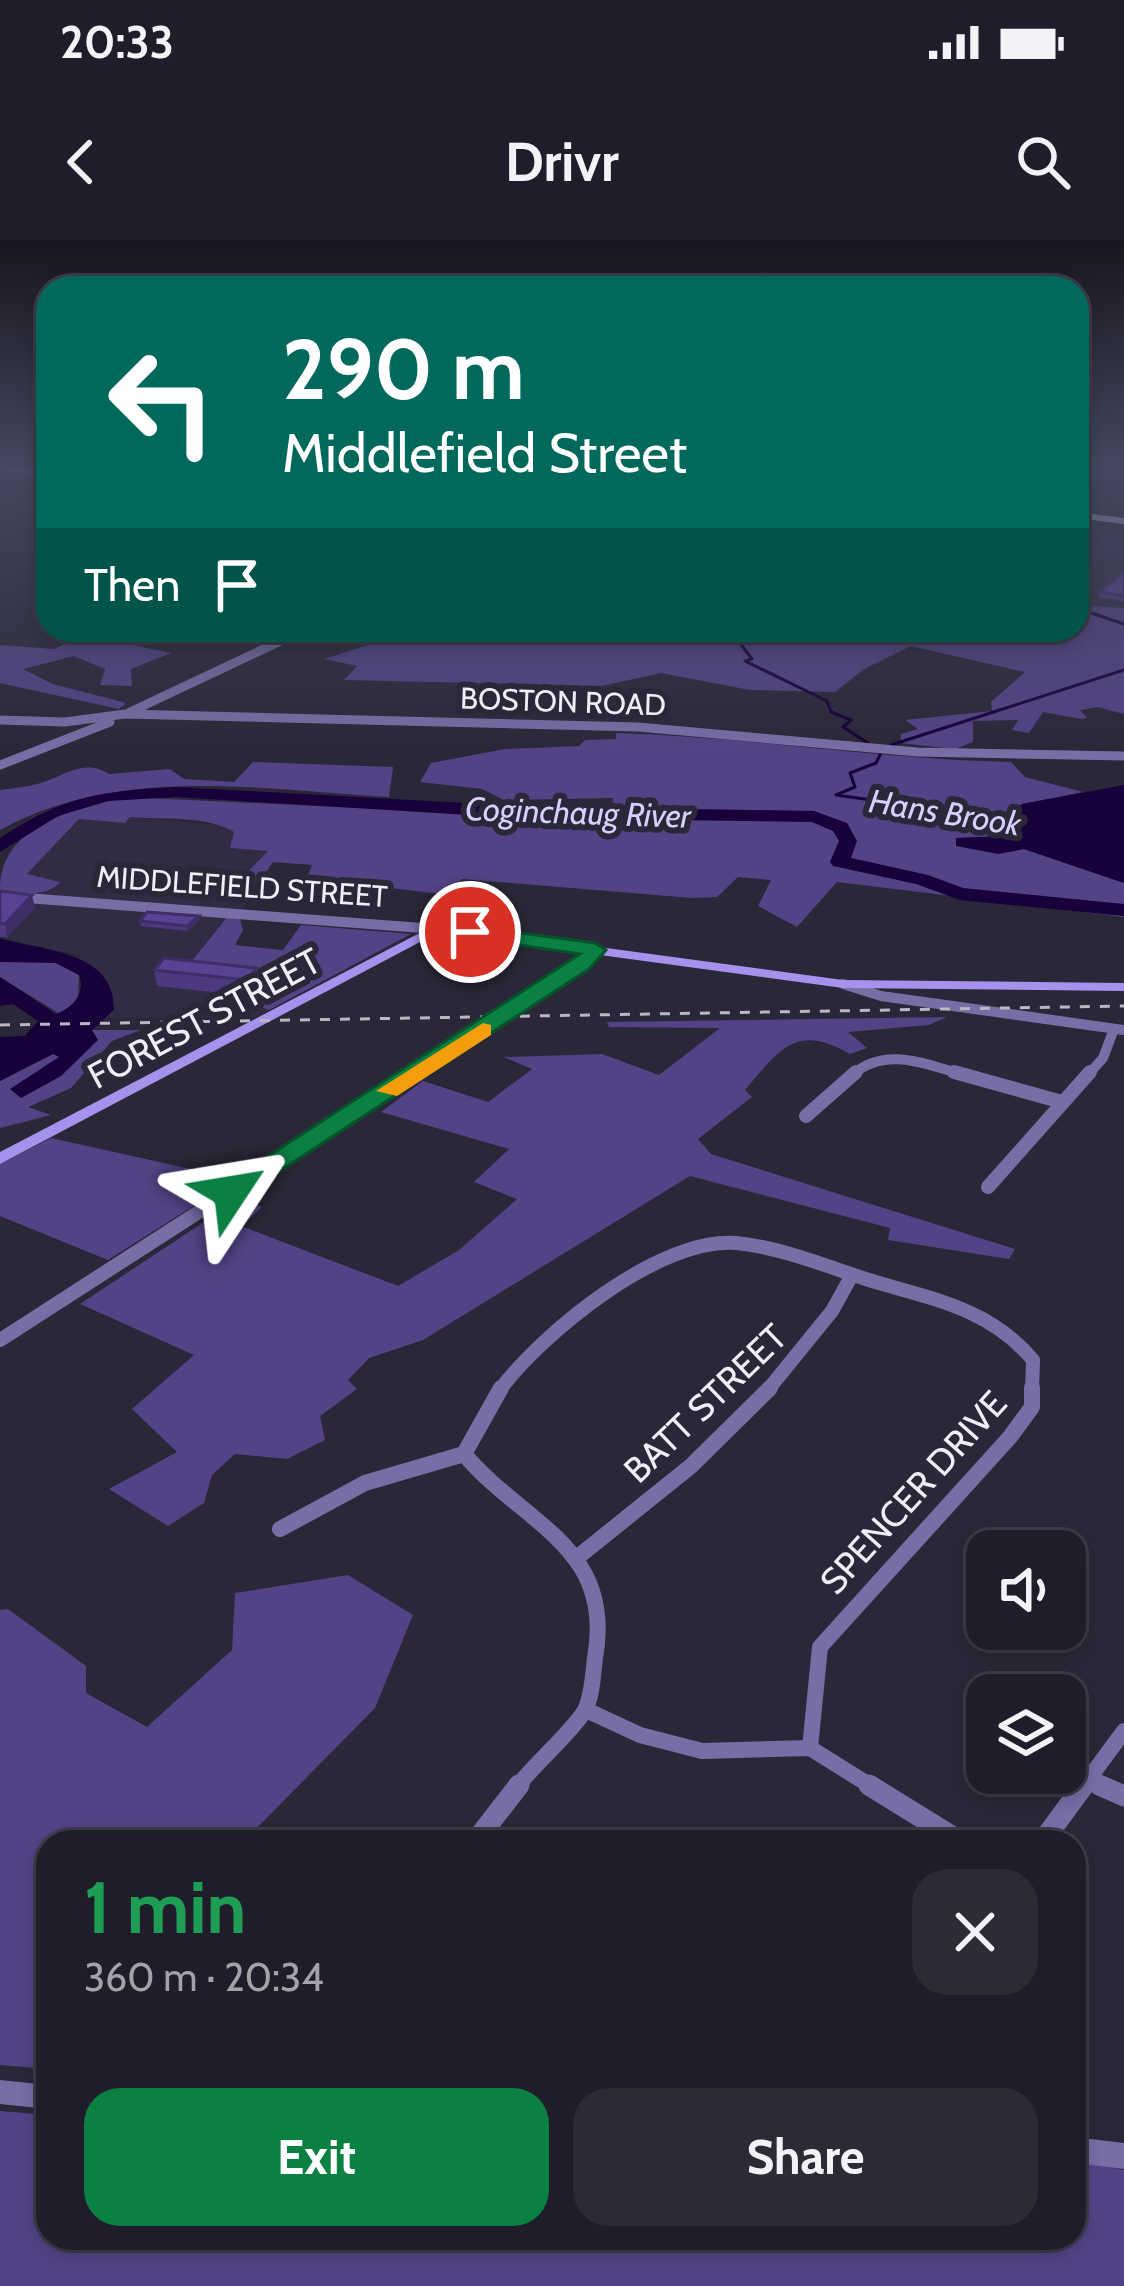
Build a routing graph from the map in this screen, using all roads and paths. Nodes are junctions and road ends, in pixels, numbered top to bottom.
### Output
1 (278, 642) edge
2 (125, 714) junction
3 (0, 720) edge
4 (1124, 756) edge
5 (0, 765) edge
6 (0, 896) edge
7 (435, 929) junction
8 (595, 950) junction
9 (843, 984) junction
10 (1124, 987) edge
11 (1119, 1030) edge
12 (1061, 1102) junction
13 (806, 1116) dead end
14 (0, 1159) edge
15 (988, 1187) dead end
16 (852, 1275) junction
17 (0, 1340) edge
18 (464, 1454) junction
19 (280, 1529) dead end
20 (579, 1556) junction
21 (586, 1710) junction
22 (1124, 1731) edge
23 (810, 1748) junction
24 (1088, 1780) junction
25 (1124, 1796) edge
26 (484, 1830) edge
27 (942, 1830) edge
28 (1051, 1830) edge
29 (0, 2092) edge
30 (36, 2096) edge
31 (1086, 2151) edge
32 (1124, 2156) edge

1 - 2 street
2 - 3 street, BOSTON ROAD
2 - 4 street, BOSTON ROAD
2 - 5 street
6 - 7 street, MIDDLEFIELD STREET
7 - 8 main road, MIDDLEFIELD STREET
7 - 14 main road, FOREST STREET
8 - 9 main road, MIDDLEFIELD STREET
8 - 17 street
9 - 10 main road, MIDDLEFIELD STREET
9 - 11 street
11 - 12 street
12 - 13 street
12 - 15 street
16 - 18 street, SPENCER DRIVE
16 - 20 street, BATT STREET
16 - 23 street, SPENCER DRIVE
18 - 19 street
18 - 20 street
20 - 21 street
21 - 23 street
21 - 26 street
22 - 24 street
23 - 27 street
24 - 25 street
24 - 28 street
29 - 30 street
31 - 32 street

